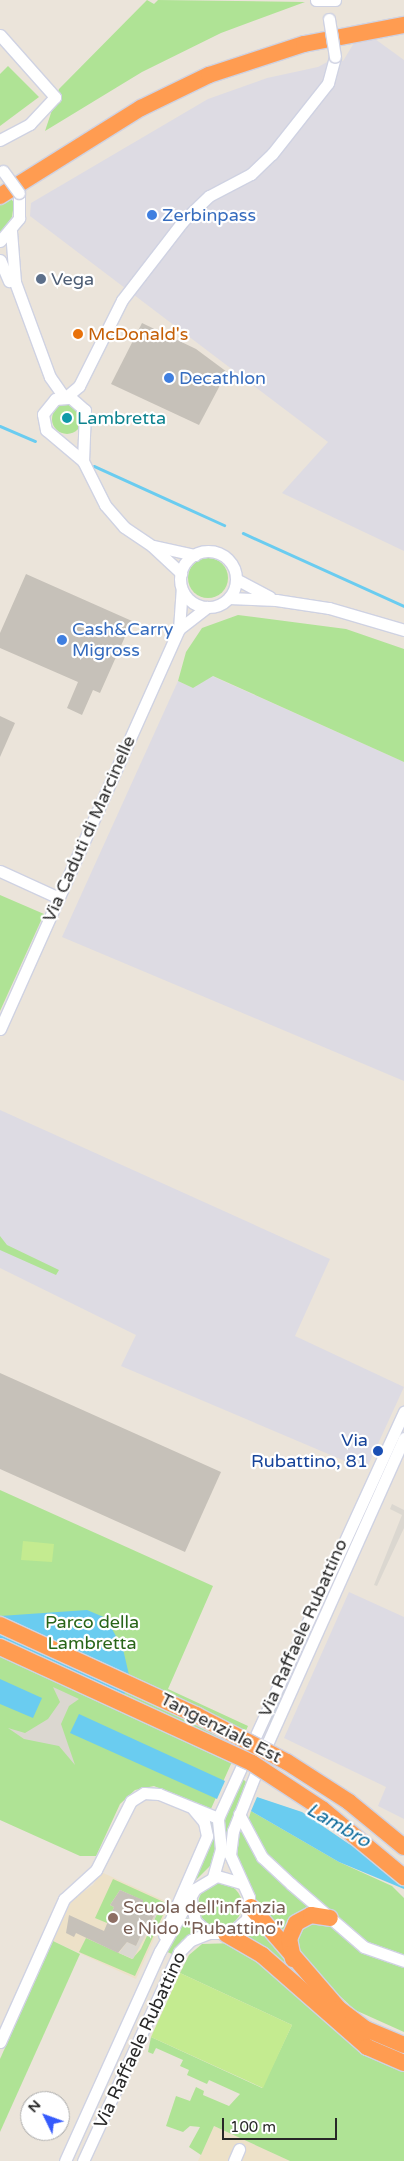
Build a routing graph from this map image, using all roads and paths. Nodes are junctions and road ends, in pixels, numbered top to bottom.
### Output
1 (335, 0) edge
2 (318, 1) edge
3 (404, 15) edge
4 (329, 19) junction
5 (404, 25) edge
6 (0, 36) edge
7 (0, 140) edge
8 (1, 174) edge
9 (0, 196) edge
10 (11, 231) junction
11 (0, 241) edge
12 (0, 260) edge
13 (131, 291) junction
14 (65, 397) junction
15 (48, 405) junction
16 (82, 406) junction
17 (82, 433) junction
18 (62, 441) junction
19 (82, 460) junction
20 (152, 546) junction
21 (195, 555) junction
22 (181, 573) junction
23 (236, 579) junction
24 (182, 590) junction
25 (229, 598) junction
26 (276, 600) junction
27 (207, 607) junction
28 (179, 629) junction
29 (404, 630) edge
30 (0, 871) edge
31 (59, 898) junction
32 (0, 1029) edge
33 (404, 1412) edge
34 (404, 1438) edge
35 (0, 1625) edge
36 (0, 1647) edge
37 (192, 1808) junction
38 (239, 1814) junction
39 (218, 1818) junction
40 (404, 1847) edge
41 (213, 1877) junction
42 (404, 1877) edge
43 (240, 1883) junction
44 (191, 1900) junction
45 (251, 1908) junction
46 (330, 1918) junction
47 (209, 1933) junction
48 (226, 1934) junction
49 (160, 1951) junction
50 (293, 1959) junction
51 (404, 1961) edge
52 (328, 1996) junction
53 (340, 2024) junction
54 (404, 2036) edge
55 (0, 2042) edge
56 (404, 2045) edge
57 (404, 2052) edge
58 (404, 2063) edge
59 (239, 2149) dead end
60 (65, 2161) edge
61 (83, 2161) edge
62 (234, 2161) edge

1 - 2 street
1 - 4 street
2 - 4 street
3 - 8 highway
4 - 13 street, bridge
5 - 9 highway
6 - 7 street
8 - 10 street, bridge
10 - 11 street
10 - 14 street
12 - 15 street
13 - 14 street
13 - 16 street
14 - 15 street
14 - 16 street
15 - 18 street
16 - 17 street
17 - 18 street
17 - 19 street
18 - 19 street
19 - 20 street
20 - 21 street
20 - 22 street
21 - 22 street
21 - 23 street
22 - 24 street
23 - 25 street
23 - 26 street
24 - 27 street
24 - 28 street, Via Caduti di Marcinelle
25 - 26 street
25 - 27 street
26 - 29 street
27 - 28 street, Via Caduti di Marcinelle
28 - 31 street, Via Caduti di Marcinelle
30 - 31 street
31 - 32 street, Via Caduti di Marcinelle
33 - 39 street, Via Raffaele Rubattino
34 - 38 street, Via Raffaele Rubattino
35 - 40 highway, Tangenziale Est, bridge
36 - 42 highway, Tangenziale Est, bridge
37 - 39 street
37 - 49 street, Via Raffaele Rubattino
37 - 55 street
38 - 43 street, Via Raffaele Rubattino
38 - 46 street
39 - 41 street
41 - 43 street
41 - 44 street, Via Raffaele Rubattino
43 - 45 street, Via Raffaele Rubattino
44 - 47 street
44 - 49 street, Via Raffaele Rubattino
45 - 48 street
45 - 50 highway
46 - 50 highway
46 - 51 street
47 - 48 street
47 - 61 street, Via Raffaele Rubattino
48 - 53 highway
49 - 60 street, Via Raffaele Rubattino
50 - 52 highway
52 - 54 highway
52 - 56 highway
53 - 57 highway
53 - 58 highway
59 - 62 street

